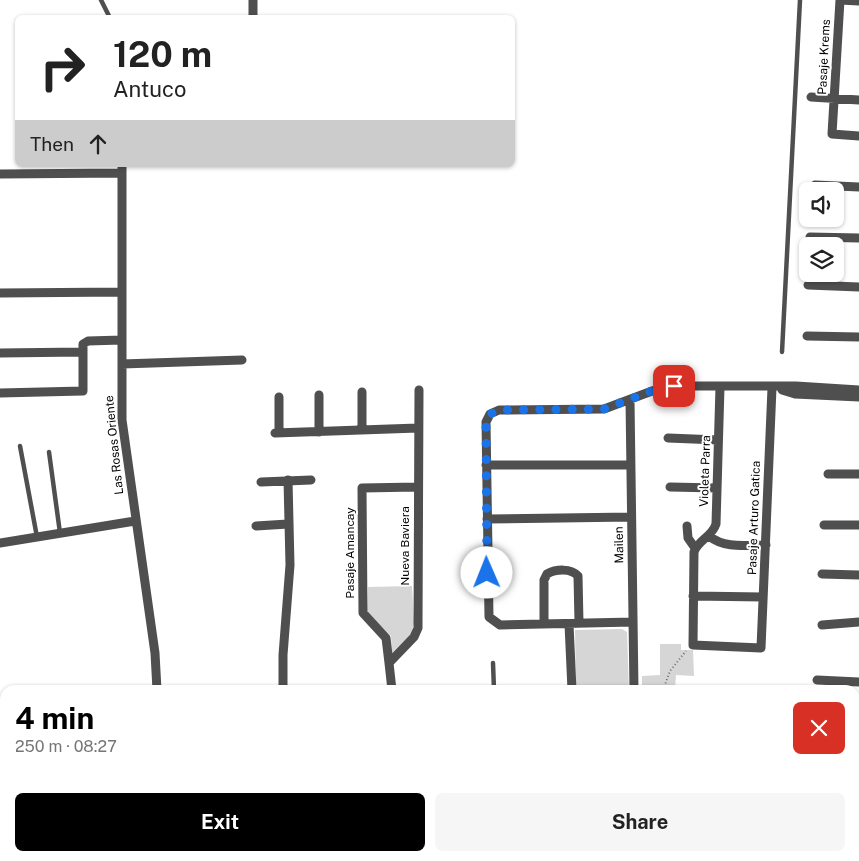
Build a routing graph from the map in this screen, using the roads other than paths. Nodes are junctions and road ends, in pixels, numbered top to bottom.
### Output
1 (101, 0) edge
2 (253, 0) edge
3 (800, 0) edge
4 (859, 1) edge
5 (108, 15) edge
6 (253, 15) edge
7 (811, 98) dead end
8 (834, 99) junction
9 (859, 100) edge
10 (859, 136) edge
11 (122, 169) edge
12 (0, 174) edge
13 (844, 186) edge
14 (859, 187) edge
15 (844, 238) edge
16 (859, 238) edge
17 (808, 285) dead end
18 (859, 287) edge
19 (122, 292) junction
20 (0, 293) edge
21 (807, 336) dead end
22 (859, 337) edge
23 (122, 340) junction
24 (82, 352) junction
25 (782, 352) dead end
26 (0, 353) edge
27 (242, 360) dead end
28 (122, 364) junction
29 (720, 387) junction
30 (772, 388) junction
31 (419, 390) dead end
32 (859, 390) edge
33 (362, 392) dead end
34 (0, 393) edge
35 (319, 395) dead end
36 (279, 397) dead end
37 (859, 397) edge
38 (630, 400) junction
39 (418, 428) junction
40 (362, 430) junction
41 (319, 432) junction
42 (668, 438) dead end
43 (718, 440) junction
44 (20, 446) dead end
45 (49, 452) dead end
46 (486, 465) junction
47 (631, 465) junction
48 (828, 474) dead end
49 (859, 474) edge
50 (288, 480) junction
51 (311, 480) dead end
52 (261, 482) dead end
53 (417, 487) junction
54 (670, 487) dead end
55 (717, 488) junction
56 (631, 517) junction
57 (487, 519) junction
58 (135, 521) junction
59 (288, 524) junction
60 (824, 525) dead end
61 (859, 525) edge
62 (256, 526) dead end
63 (687, 526) dead end
64 (60, 533) junction
65 (37, 536) junction
66 (709, 536) junction
67 (0, 543) edge
68 (766, 545) junction
69 (695, 548) junction
70 (822, 574) dead end
71 (859, 575) edge
72 (693, 596) junction
73 (763, 597) junction
74 (633, 622) junction
75 (859, 622) edge
76 (578, 623) junction
77 (544, 624) junction
78 (569, 624) junction
79 (822, 625) dead end
80 (389, 663) junction
81 (493, 663) dead end
82 (817, 680) dead end
83 (859, 682) edge
84 (156, 685) edge
85 (284, 685) edge
86 (391, 685) edge
87 (494, 685) edge
88 (572, 685) edge
89 (634, 685) edge

1 - 5 lane
2 - 6 street
3 - 25 lane
4 - 8 street, Pasaje Krems
7 - 8 street
8 - 9 street
8 - 10 street, Pasaje Krems
11 - 12 street
11 - 19 street, Las Rosas Oriente
13 - 14 street
15 - 16 street
17 - 18 street
19 - 20 street
19 - 23 street, Las Rosas Oriente
21 - 22 street
23 - 24 street
23 - 28 street, Las Rosas Oriente
24 - 26 street
24 - 34 street
27 - 28 street
28 - 58 street, Las Rosas Oriente
29 - 30 street
29 - 38 street
29 - 43 street, Violeta Parra
30 - 32 street
30 - 37 street
30 - 68 street, Pasaje Arturo Gatica
31 - 39 street, Nueva Baviera
33 - 40 street
35 - 41 street
36 - 41 street
38 - 46 street
38 - 47 street, Mailen
39 - 40 street
39 - 53 street, Nueva Baviera
40 - 41 street
42 - 43 street
43 - 55 street, Violeta Parra
44 - 65 lane
45 - 64 lane
46 - 47 street
46 - 57 street
47 - 56 street, Mailen
48 - 49 street
50 - 51 street
50 - 52 street
50 - 59 street
53 - 80 street, Nueva Baviera
53 - 80 street, Pasaje Amancay
54 - 55 street
55 - 66 street, Violeta Parra
56 - 57 street
56 - 74 street, Mailen
57 - 77 street
58 - 64 street
58 - 84 street, Las Rosas Oriente
59 - 62 street
59 - 85 street
60 - 61 street
63 - 69 street
64 - 65 street
65 - 67 street
66 - 68 street
66 - 69 street
68 - 73 street, Pasaje Arturo Gatica
69 - 72 street
70 - 71 street
72 - 73 street
72 - 73 street, Pasaje Arturo Gatica
74 - 76 street
74 - 89 street, Mailen
75 - 79 street
76 - 77 street
76 - 78 street
77 - 78 street
78 - 88 street
80 - 86 street
81 - 87 lane
82 - 83 street

